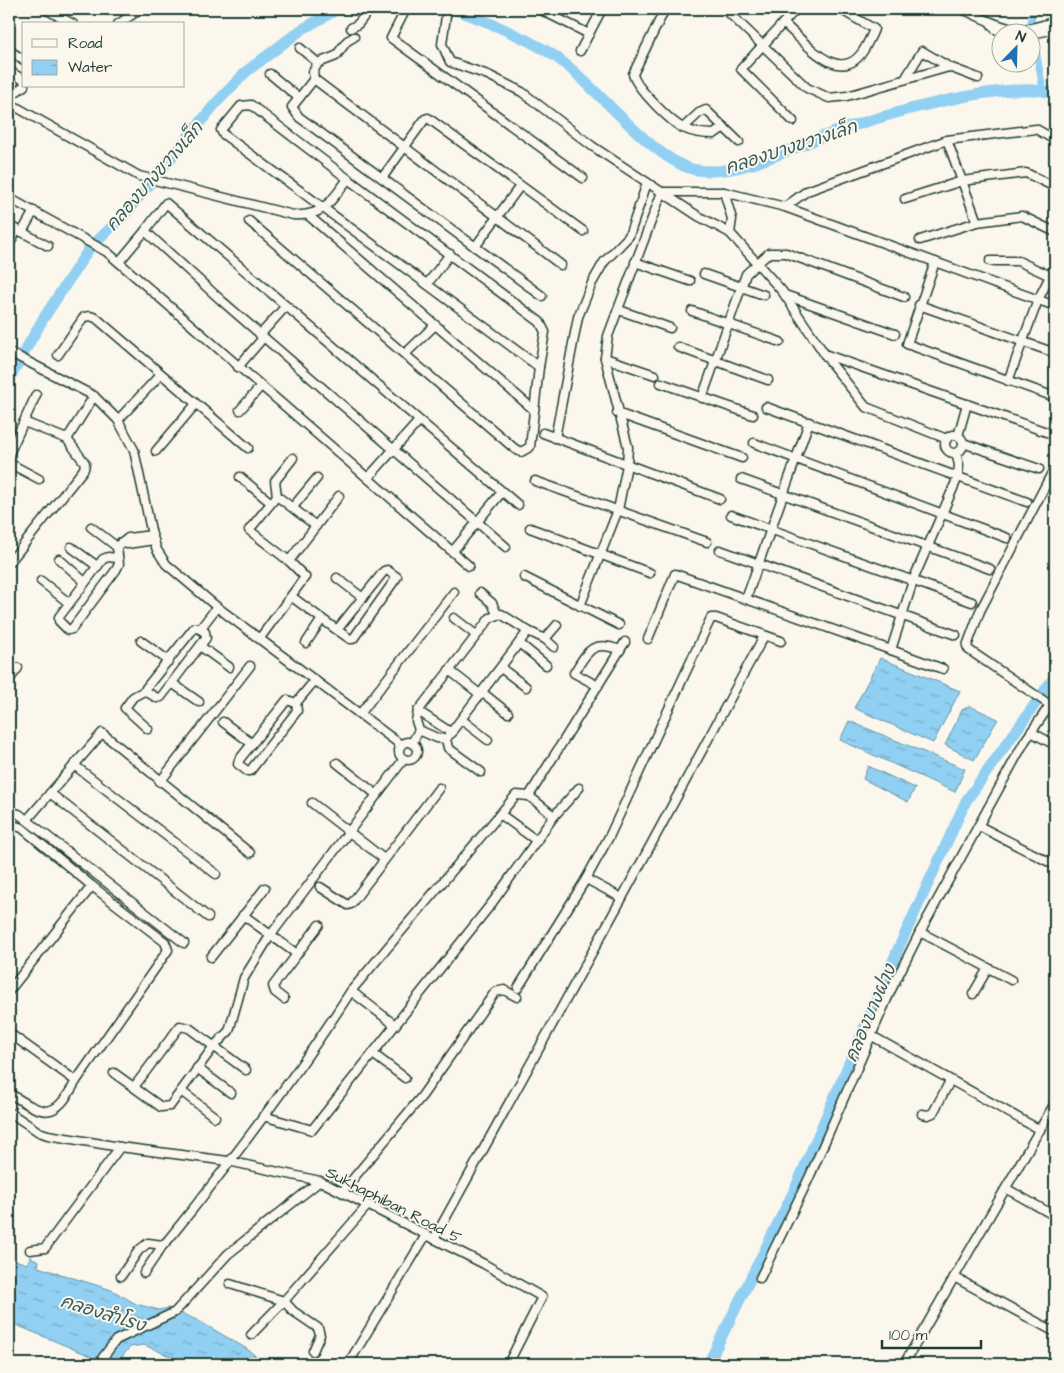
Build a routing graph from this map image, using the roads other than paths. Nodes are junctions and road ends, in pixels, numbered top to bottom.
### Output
1 (44, 9) edge
2 (142, 9) edge
3 (370, 9) edge
4 (406, 9) edge
5 (447, 9) edge
6 (539, 9) edge
7 (602, 9) edge
8 (665, 9) edge
9 (725, 9) edge
10 (796, 9) edge
11 (840, 9) edge
12 (962, 9) edge
13 (69, 22) edge
14 (121, 22) edge
15 (990, 22) junction
16 (1055, 22) edge
17 (784, 23) junction
18 (992, 25) edge
19 (1055, 29) edge
20 (1042, 32) edge
21 (589, 34) junction
22 (762, 46) junction
23 (300, 48) dead end
24 (10, 51) dead end
25 (580, 51) dead end
26 (22, 59) edge
27 (318, 63) junction
28 (949, 67) junction
29 (9, 71) edge
30 (270, 74) dead end
31 (978, 78) dead end
32 (22, 79) edge
33 (314, 79) junction
34 (905, 79) junction
35 (22, 87) edge
36 (9, 97) edge
37 (299, 98) junction
38 (9, 103) edge
39 (793, 121) dead end
40 (683, 128) junction
41 (724, 128) junction
42 (947, 140) junction
43 (1055, 140) edge
44 (739, 142) dead end
45 (405, 147) junction
46 (382, 178) junction
47 (584, 178) dead end
48 (348, 179) junction
49 (962, 181) junction
50 (647, 183) junction
51 (520, 186) junction
52 (1055, 187) edge
53 (662, 192) junction
54 (724, 192) junction
55 (9, 198) edge
56 (905, 200) dead end
57 (785, 207) junction
58 (326, 208) junction
59 (34, 211) junction
60 (309, 216) junction
61 (497, 216) junction
62 (249, 221) dead end
63 (977, 222) junction
64 (9, 226) edge
65 (20, 231) junction
66 (145, 231) junction
67 (583, 231) dead end
68 (1055, 232) edge
69 (730, 233) junction
70 (629, 236) junction
71 (920, 240) dead end
72 (645, 243) junction
73 (9, 245) edge
74 (48, 246) dead end
75 (474, 247) junction
76 (450, 254) junction
77 (990, 261) dead end
78 (119, 262) junction
79 (635, 262) junction
80 (935, 262) junction
81 (759, 263) junction
82 (561, 265) dead end
83 (1055, 266) edge
84 (704, 274) dead end
85 (1053, 276) edge
86 (690, 280) dead end
87 (428, 283) junction
88 (741, 287) junction
89 (764, 295) dead end
90 (785, 295) junction
91 (542, 296) dead end
92 (904, 297) dead end
93 (1038, 300) junction
94 (919, 305) junction
95 (286, 306) junction
96 (1055, 306) edge
97 (619, 310) junction
98 (692, 311) dead end
99 (728, 324) junction
100 (434, 326) junction
101 (670, 328) dead end
102 (895, 334) dead end
103 (262, 337) junction
104 (1023, 341) junction
105 (780, 342) dead end
106 (678, 347) dead end
107 (9, 352) edge
108 (1055, 353) edge
109 (58, 354) dead end
110 (405, 354) junction
111 (824, 354) junction
112 (605, 358) junction
113 (715, 360) junction
114 (238, 367) junction
115 (539, 367) junction
116 (160, 375) junction
117 (655, 375) dead end
118 (768, 380) dead end
119 (1008, 381) junction
120 (661, 383) dead end
121 (260, 386) junction
122 (36, 395) dead end
123 (94, 396) junction
124 (1055, 397) edge
125 (702, 398) junction
126 (968, 404) junction
127 (195, 405) junction
128 (766, 407) dead end
129 (240, 410) dead end
130 (534, 410) junction
131 (618, 413) junction
132 (753, 415) dead end
133 (118, 420) junction
134 (419, 420) junction
135 (24, 422) junction
136 (809, 422) junction
137 (543, 434) dead end
138 (1055, 435) edge
139 (958, 436) junction
140 (555, 438) junction
141 (67, 439) junction
142 (947, 439) junction
143 (754, 443) dead end
144 (963, 443) junction
145 (248, 448) dead end
146 (394, 450) junction
147 (156, 451) dead end
148 (956, 453) junction
149 (9, 454) edge
150 (293, 458) dead end
151 (742, 458) dead end
152 (797, 458) junction
153 (9, 463) edge
154 (627, 465) junction
155 (1055, 467) edge
156 (1039, 469) dead end
157 (240, 477) dead end
158 (958, 477) junction
159 (317, 478) dead end
160 (368, 478) junction
161 (38, 479) dead end
162 (741, 479) dead end
163 (535, 481) dead end
164 (502, 492) junction
165 (784, 494) junction
166 (277, 496) junction
167 (339, 496) dead end
168 (720, 498) dead end
169 (270, 502) junction
170 (1027, 502) dead end
171 (518, 505) dead end
172 (293, 508) junction
173 (618, 510) junction
174 (942, 513) junction
175 (731, 515) dead end
176 (478, 521) junction
177 (316, 526) junction
178 (91, 527) dead end
179 (530, 528) dead end
180 (771, 529) junction
181 (153, 538) junction
182 (1007, 538) dead end
183 (707, 542) dead end
184 (119, 545) junction
185 (71, 546) dead end
186 (927, 546) junction
187 (506, 547) dead end
188 (453, 550) junction
189 (720, 550) dead end
190 (600, 555) junction
191 (117, 558) junction
192 (59, 559) dead end
193 (289, 561) junction
194 (9, 563) edge
195 (759, 564) junction
196 (97, 566) junction
197 (469, 566) dead end
198 (990, 569) dead end
199 (650, 574) dead end
200 (524, 577) dead end
201 (337, 578) dead end
202 (41, 581) dead end
203 (913, 581) junction
204 (85, 582) junction
205 (454, 592) dead end
206 (480, 594) dead end
207 (292, 597) junction
208 (746, 599) junction
209 (361, 600) junction
210 (972, 602) dead end
211 (69, 604) junction
212 (580, 606) junction
213 (219, 608) junction
214 (373, 612) junction
215 (498, 614) junction
216 (902, 616) junction
217 (454, 618) dead end
218 (322, 619) junction
219 (619, 625) dead end
220 (557, 626) dead end
221 (202, 630) junction
222 (337, 630) junction
223 (528, 631) junction
224 (476, 635) junction
225 (956, 635) dead end
226 (764, 636) junction
227 (260, 638) junction
228 (545, 639) junction
229 (648, 639) dead end
230 (141, 641) dead end
231 (781, 641) dead end
232 (625, 642) dead end
233 (306, 643) dead end
234 (519, 643) junction
235 (200, 646) junction
236 (554, 647) dead end
237 (620, 650) junction
238 (891, 650) junction
239 (168, 660) junction
240 (546, 665) dead end
241 (250, 666) dead end
242 (229, 667) dead end
243 (18, 668) dead end
244 (501, 668) junction
245 (943, 668) dead end
246 (449, 670) junction
247 (9, 680) edge
248 (315, 680) junction
249 (172, 683) junction
250 (598, 686) junction
251 (526, 687) dead end
252 (146, 690) junction
253 (482, 694) junction
254 (199, 702) dead end
255 (1053, 702) edge
256 (296, 703) junction
257 (418, 711) junction
258 (508, 713) dead end
259 (360, 714) junction
260 (462, 720) junction
261 (223, 722) dead end
262 (148, 729) dead end
263 (419, 730) junction
264 (1031, 732) junction
265 (449, 736) junction
266 (488, 740) dead end
267 (412, 743) junction
268 (251, 744) junction
269 (1055, 744) edge
270 (401, 745) junction
271 (404, 759) junction
272 (337, 763) dead end
273 (74, 765) junction
274 (481, 772) dead end
275 (160, 782) junction
276 (439, 788) dead end
277 (579, 788) dead end
278 (50, 793) junction
279 (377, 795) junction
280 (529, 796) junction
281 (312, 803) dead end
282 (9, 811) edge
283 (500, 814) junction
284 (554, 816) junction
285 (26, 820) junction
286 (980, 826) junction
287 (9, 827) edge
288 (349, 832) junction
289 (537, 841) junction
290 (250, 853) dead end
291 (384, 859) junction
292 (1055, 865) edge
293 (216, 874) dead end
294 (586, 879) junction
295 (92, 886) junction
296 (320, 887) dead end
297 (265, 888) dead end
298 (622, 898) junction
299 (243, 915) junction
300 (208, 917) dead end
301 (318, 925) dead end
302 (920, 932) junction
303 (270, 936) junction
304 (184, 943) dead end
305 (297, 954) junction
306 (211, 957) dead end
307 (988, 968) junction
308 (1011, 980) dead end
309 (518, 988) dead end
310 (9, 991) edge
311 (351, 991) junction
312 (974, 994) dead end
313 (517, 997) dead end
314 (284, 999) dead end
315 (394, 1025) junction
316 (9, 1033) edge
317 (872, 1036) junction
318 (214, 1046) junction
319 (373, 1054) junction
320 (197, 1068) junction
321 (246, 1070) dead end
322 (114, 1073) dead end
323 (404, 1078) dead end
324 (76, 1081) junction
325 (950, 1081) junction
326 (134, 1086) junction
327 (181, 1091) junction
328 (9, 1093) edge
329 (231, 1093) dead end
330 (1055, 1103) edge
331 (9, 1112) edge
332 (922, 1114) dead end
333 (263, 1116) junction
334 (214, 1118) dead end
335 (1040, 1130) junction
336 (120, 1148) junction
337 (228, 1161) junction
338 (320, 1181) junction
339 (1007, 1189) junction
340 (342, 1192) junction
341 (368, 1206) junction
342 (1055, 1216) edge
343 (430, 1237) junction
344 (163, 1245) junction
345 (30, 1250) dead end
346 (144, 1273) dead end
347 (121, 1276) dead end
348 (954, 1277) junction
349 (760, 1278) dead end
350 (230, 1284) dead end
351 (284, 1301) junction
352 (1055, 1332) edge
353 (251, 1335) dead end
354 (313, 1351) dead end
355 (98, 1364) edge
356 (348, 1364) edge
357 (508, 1364) edge
358 (904, 1364) edge

1 - 13 street
2 - 14 street
3 - 27 street
4 - 47 street
5 - 50 street
6 - 21 street
7 - 21 street
8 - 40 street
9 - 22 street
10 - 17 street
11 - 17 street
12 - 15 street
15 - 16 street
15 - 18 street
17 - 22 street
19 - 20 street
21 - 25 street
22 - 34 street
22 - 39 street
23 - 27 street
24 - 26 street
27 - 33 street
28 - 31 street
28 - 34 street
28 - 34 street
29 - 32 street
30 - 37 street
33 - 37 street
33 - 45 street
35 - 36 street
37 - 46 street
38 - 60 street
40 - 41 street
40 - 41 street
41 - 44 street
42 - 43 street
42 - 49 street
42 - 57 street
45 - 46 street
45 - 51 street
45 - 61 street
46 - 75 street
48 - 58 street
48 - 58 street
48 - 76 street
49 - 52 street
49 - 56 street
49 - 63 street
50 - 53 street
50 - 70 street
51 - 61 street
51 - 67 street
53 - 54 street
53 - 69 street
53 - 72 street
54 - 57 street
54 - 69 street
55 - 59 street
57 - 80 street
58 - 60 street
58 - 87 street
59 - 65 street
59 - 78 street
60 - 100 street
61 - 75 street
61 - 82 street
62 - 110 street
63 - 68 street
63 - 71 street
64 - 65 street
65 - 73 street
65 - 74 street
66 - 78 street
66 - 95 street
66 - 103 street
69 - 81 street
70 - 72 street
70 - 140 street
72 - 79 street
75 - 91 street
76 - 87 street
76 - 115 street
77 - 85 street
78 - 114 street
79 - 86 street
79 - 97 street
80 - 93 street
80 - 94 street
81 - 88 street
81 - 90 street
81 - 92 street
83 - 85 street
84 - 88 street
85 - 93 street
87 - 115 street
88 - 89 street
88 - 99 street
90 - 102 street
90 - 111 street
93 - 96 street
93 - 104 street
94 - 104 street
94 - 119 street
95 - 103 street
95 - 134 street
97 - 101 street
97 - 112 street
98 - 99 street
99 - 105 street
99 - 113 street
100 - 110 street
100 - 130 street
103 - 114 street
103 - 146 street
104 - 108 street
104 - 119 street
106 - 113 street
107 - 123 street
109 - 116 street
110 - 130 street
111 - 126 street
111 - 142 street
112 - 117 street
112 - 131 street
113 - 118 street
113 - 125 street
114 - 121 street
115 - 130 street
116 - 127 street
116 - 133 street
119 - 124 street
120 - 125 street
121 - 129 street
121 - 160 street
122 - 135 street
123 - 133 street
123 - 141 street
125 - 132 street
126 - 138 street
126 - 139 street
127 - 145 street
127 - 147 street
128 - 136 street
131 - 151 street
131 - 154 street
133 - 181 street
134 - 146 street
134 - 164 street
135 - 141 street
135 - 149 street
136 - 152 street
136 - 158 street
137 - 140 street
139 - 142 street
139 - 144 street
140 - 154 street
141 - 194 street
142 - 148 street
143 - 152 street
144 - 148 street
144 - 156 street
146 - 160 street
146 - 176 street
148 - 158 street
150 - 166 street
152 - 165 street
152 - 174 street
153 - 161 street
154 - 168 street
154 - 173 street
155 - 255 street
157 - 169 street
158 - 170 street
158 - 174 street
159 - 172 street
160 - 188 street
162 - 165 street
163 - 173 street
164 - 171 street
164 - 176 street
165 - 180 street
165 - 186 street
166 - 169 street
166 - 172 street
167 - 177 street
169 - 193 street
172 - 177 street
173 - 183 street
173 - 190 street
174 - 182 street
174 - 186 street
175 - 180 street
176 - 187 street
176 - 188 street
177 - 193 street
178 - 184 street
179 - 190 street
180 - 195 street
180 - 203 street
181 - 184 street
181 - 213 street
184 - 191 street
185 - 196 street
186 - 198 street
186 - 203 street
188 - 197 street
189 - 195 street
190 - 199 street
190 - 212 street
191 - 196 street
191 - 211 street
192 - 204 street
193 - 207 street
195 - 208 street
195 - 216 street
196 - 204 street
200 - 212 street
201 - 209 street
202 - 211 street
203 - 210 street
203 - 216 street
204 - 211 street
205 - 259 street
206 - 215 street
207 - 218 street
207 - 227 street
208 - 229 street
208 - 238 street
209 - 214 street
209 - 214 street
209 - 222 street
212 - 219 street
213 - 221 street
213 - 227 street
214 - 222 street
215 - 223 street
215 - 224 street
216 - 225 street
216 - 238 street
217 - 224 street
218 - 222 street
218 - 233 street
220 - 228 street
221 - 235 street
221 - 239 street
223 - 228 street
223 - 234 street
224 - 246 street
226 - 231 street
226 - 294 street
226 - 298 street
227 - 248 street
228 - 236 street
230 - 239 street
232 - 237 street
234 - 240 street
234 - 244 street
235 - 242 street
235 - 249 street
237 - 250 street
237 - 250 street
238 - 245 street
239 - 252 street
241 - 275 street
243 - 247 street
244 - 251 street
244 - 253 street
246 - 253 street
246 - 257 street
248 - 256 street
248 - 259 street
249 - 252 street
249 - 254 street
250 - 280 street
252 - 262 street
253 - 258 street
253 - 260 street
255 - 264 street
256 - 268 street
256 - 268 street
257 - 263 street
257 - 265 street
259 - 270 street
260 - 265 street
260 - 266 street
261 - 268 street
263 - 265 street
263 - 267 street
264 - 269 street
264 - 286 street
265 - 274 street
267 - 270 street
267 - 271 street
270 - 271 street
271 - 279 street
272 - 279 street
273 - 275 street
273 - 278 street
273 - 293 street
275 - 290 street
276 - 291 street
277 - 284 street
278 - 285 street
278 - 300 street
279 - 288 street
280 - 283 street
280 - 284 street
281 - 288 street
282 - 285 street
283 - 289 street
283 - 311 street
284 - 289 street
285 - 304 street
286 - 292 street
286 - 302 street
287 - 295 street
288 - 291 street
288 - 303 street
289 - 315 street
291 - 296 street
294 - 298 street
294 - 309 street
295 - 310 street
295 - 324 street
297 - 299 street
298 - 343 street
299 - 303 street
299 - 306 street
301 - 305 street
302 - 307 street
302 - 317 street
303 - 305 street
303 - 318 street
305 - 314 street
307 - 308 street
307 - 312 street
311 - 315 street
311 - 333 street
313 - 340 street
315 - 319 street
316 - 324 street
317 - 325 street
317 - 349 street
318 - 320 street
318 - 321 street
318 - 326 street
319 - 323 street
319 - 333 street
320 - 327 street
320 - 329 street
322 - 326 street
324 - 328 street
325 - 332 street
325 - 335 street
326 - 327 street
327 - 334 street
330 - 335 street
331 - 336 street, Sukhaphiban Road 5
333 - 337 street
335 - 339 street
336 - 337 street, Sukhaphiban Road 5
336 - 345 street
337 - 338 street, Sukhaphiban Road 5
337 - 344 street
338 - 340 street, Sukhaphiban Road 5
338 - 355 street
339 - 342 street
339 - 348 street
340 - 341 street, Sukhaphiban Road 5
341 - 343 street, Sukhaphiban Road 5
341 - 351 street
343 - 356 street
343 - 357 street, Sukhaphiban Road 5
344 - 346 street
344 - 347 street
348 - 352 street
348 - 358 street
350 - 351 street
351 - 353 street
351 - 354 street

